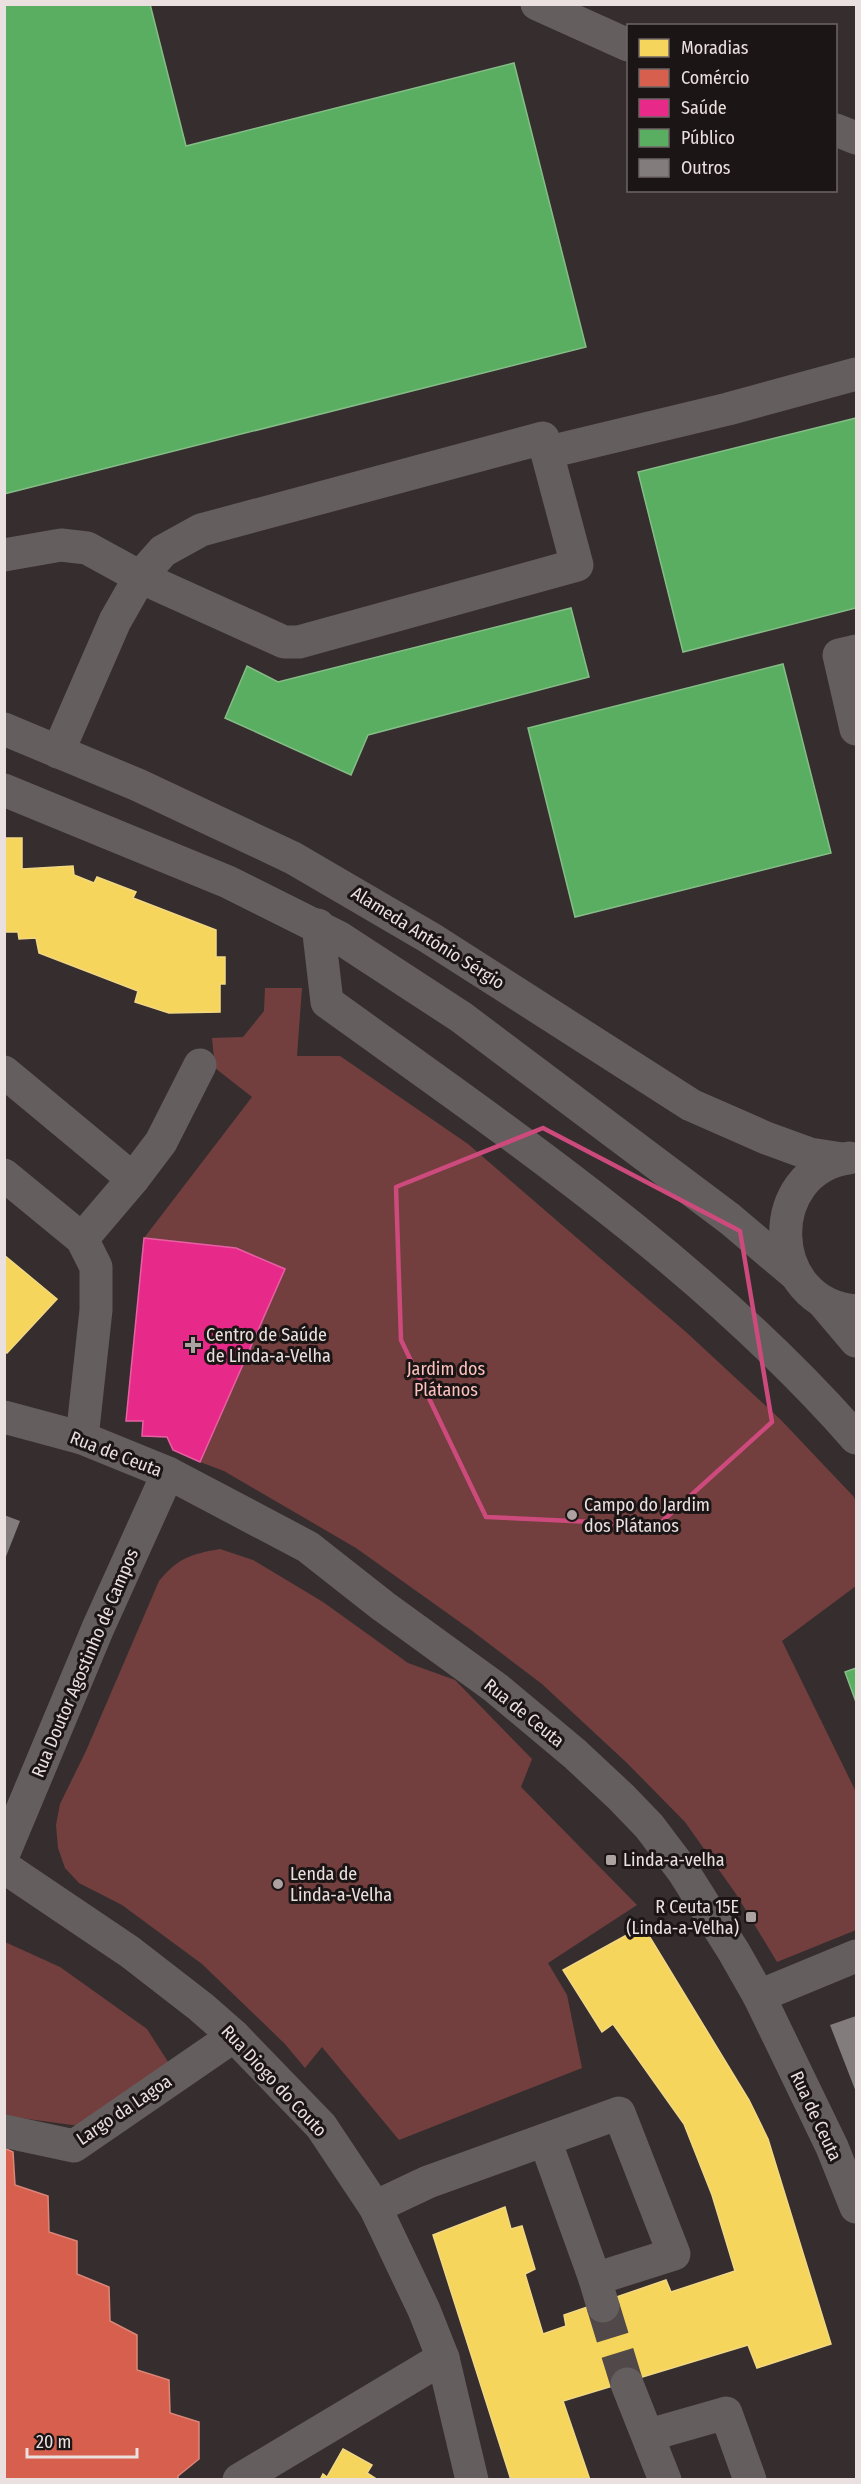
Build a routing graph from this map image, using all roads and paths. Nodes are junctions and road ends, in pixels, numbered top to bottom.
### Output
1 (537, 4) edge
2 (627, 45) edge
3 (837, 130) edge
4 (856, 138) edge
5 (856, 374) edge
6 (549, 452) junction
7 (4, 555) edge
8 (140, 577) junction
9 (856, 651) edge
10 (4, 729) edge
11 (856, 729) edge
12 (58, 752) junction
13 (4, 790) edge
14 (318, 925) junction
15 (200, 1065) dead end
16 (4, 1072) edge
17 (849, 1158) edge
18 (4, 1175) edge
19 (134, 1179) junction
20 (82, 1239) junction
21 (795, 1274) junction
22 (823, 1302) junction
23 (856, 1311) edge
24 (856, 1341) edge
25 (4, 1417) edge
26 (82, 1438) junction
27 (856, 1438) edge
28 (168, 1473) junction
29 (4, 1853) edge
30 (4, 1867) edge
31 (856, 1956) edge
32 (759, 1996) junction
33 (234, 2036) junction
34 (4, 2130) edge
35 (545, 2140) junction
36 (375, 2207) junction
37 (856, 2207) edge
38 (443, 2358) junction
39 (627, 2384) tunnel mouth
40 (649, 2435) junction
41 (239, 2480) edge
42 (472, 2480) edge
43 (665, 2480) edge
44 (750, 2480) edge

1 - 2 street
3 - 4 street
5 - 6 street
6 - 8 street
6 - 8 street
7 - 8 street
8 - 12 street
9 - 11 street
10 - 12 street, Alameda António Sérgio
12 - 17 street, Alameda António Sérgio
13 - 14 street
14 - 21 street
14 - 27 street
15 - 19 street
16 - 19 street
17 - 21 street
18 - 20 street
19 - 20 street
20 - 26 street
21 - 22 street
22 - 23 street
22 - 24 street
25 - 26 street, Rua de Ceuta
26 - 28 street, Rua de Ceuta
28 - 29 street, Rua Doutor Agostinho de Campos
28 - 32 street, Rua de Ceuta
30 - 33 street, Rua Diogo do Couto
31 - 32 street
32 - 37 street, Rua de Ceuta
33 - 34 street, Largo da Lagoa
33 - 36 street, Rua Diogo do Couto
35 - 35 street
35 - 36 street
36 - 38 street, Rua Diogo do Couto
38 - 41 street
38 - 42 street, Rua Diogo do Couto
39 - 40 street
40 - 43 street
40 - 44 street

